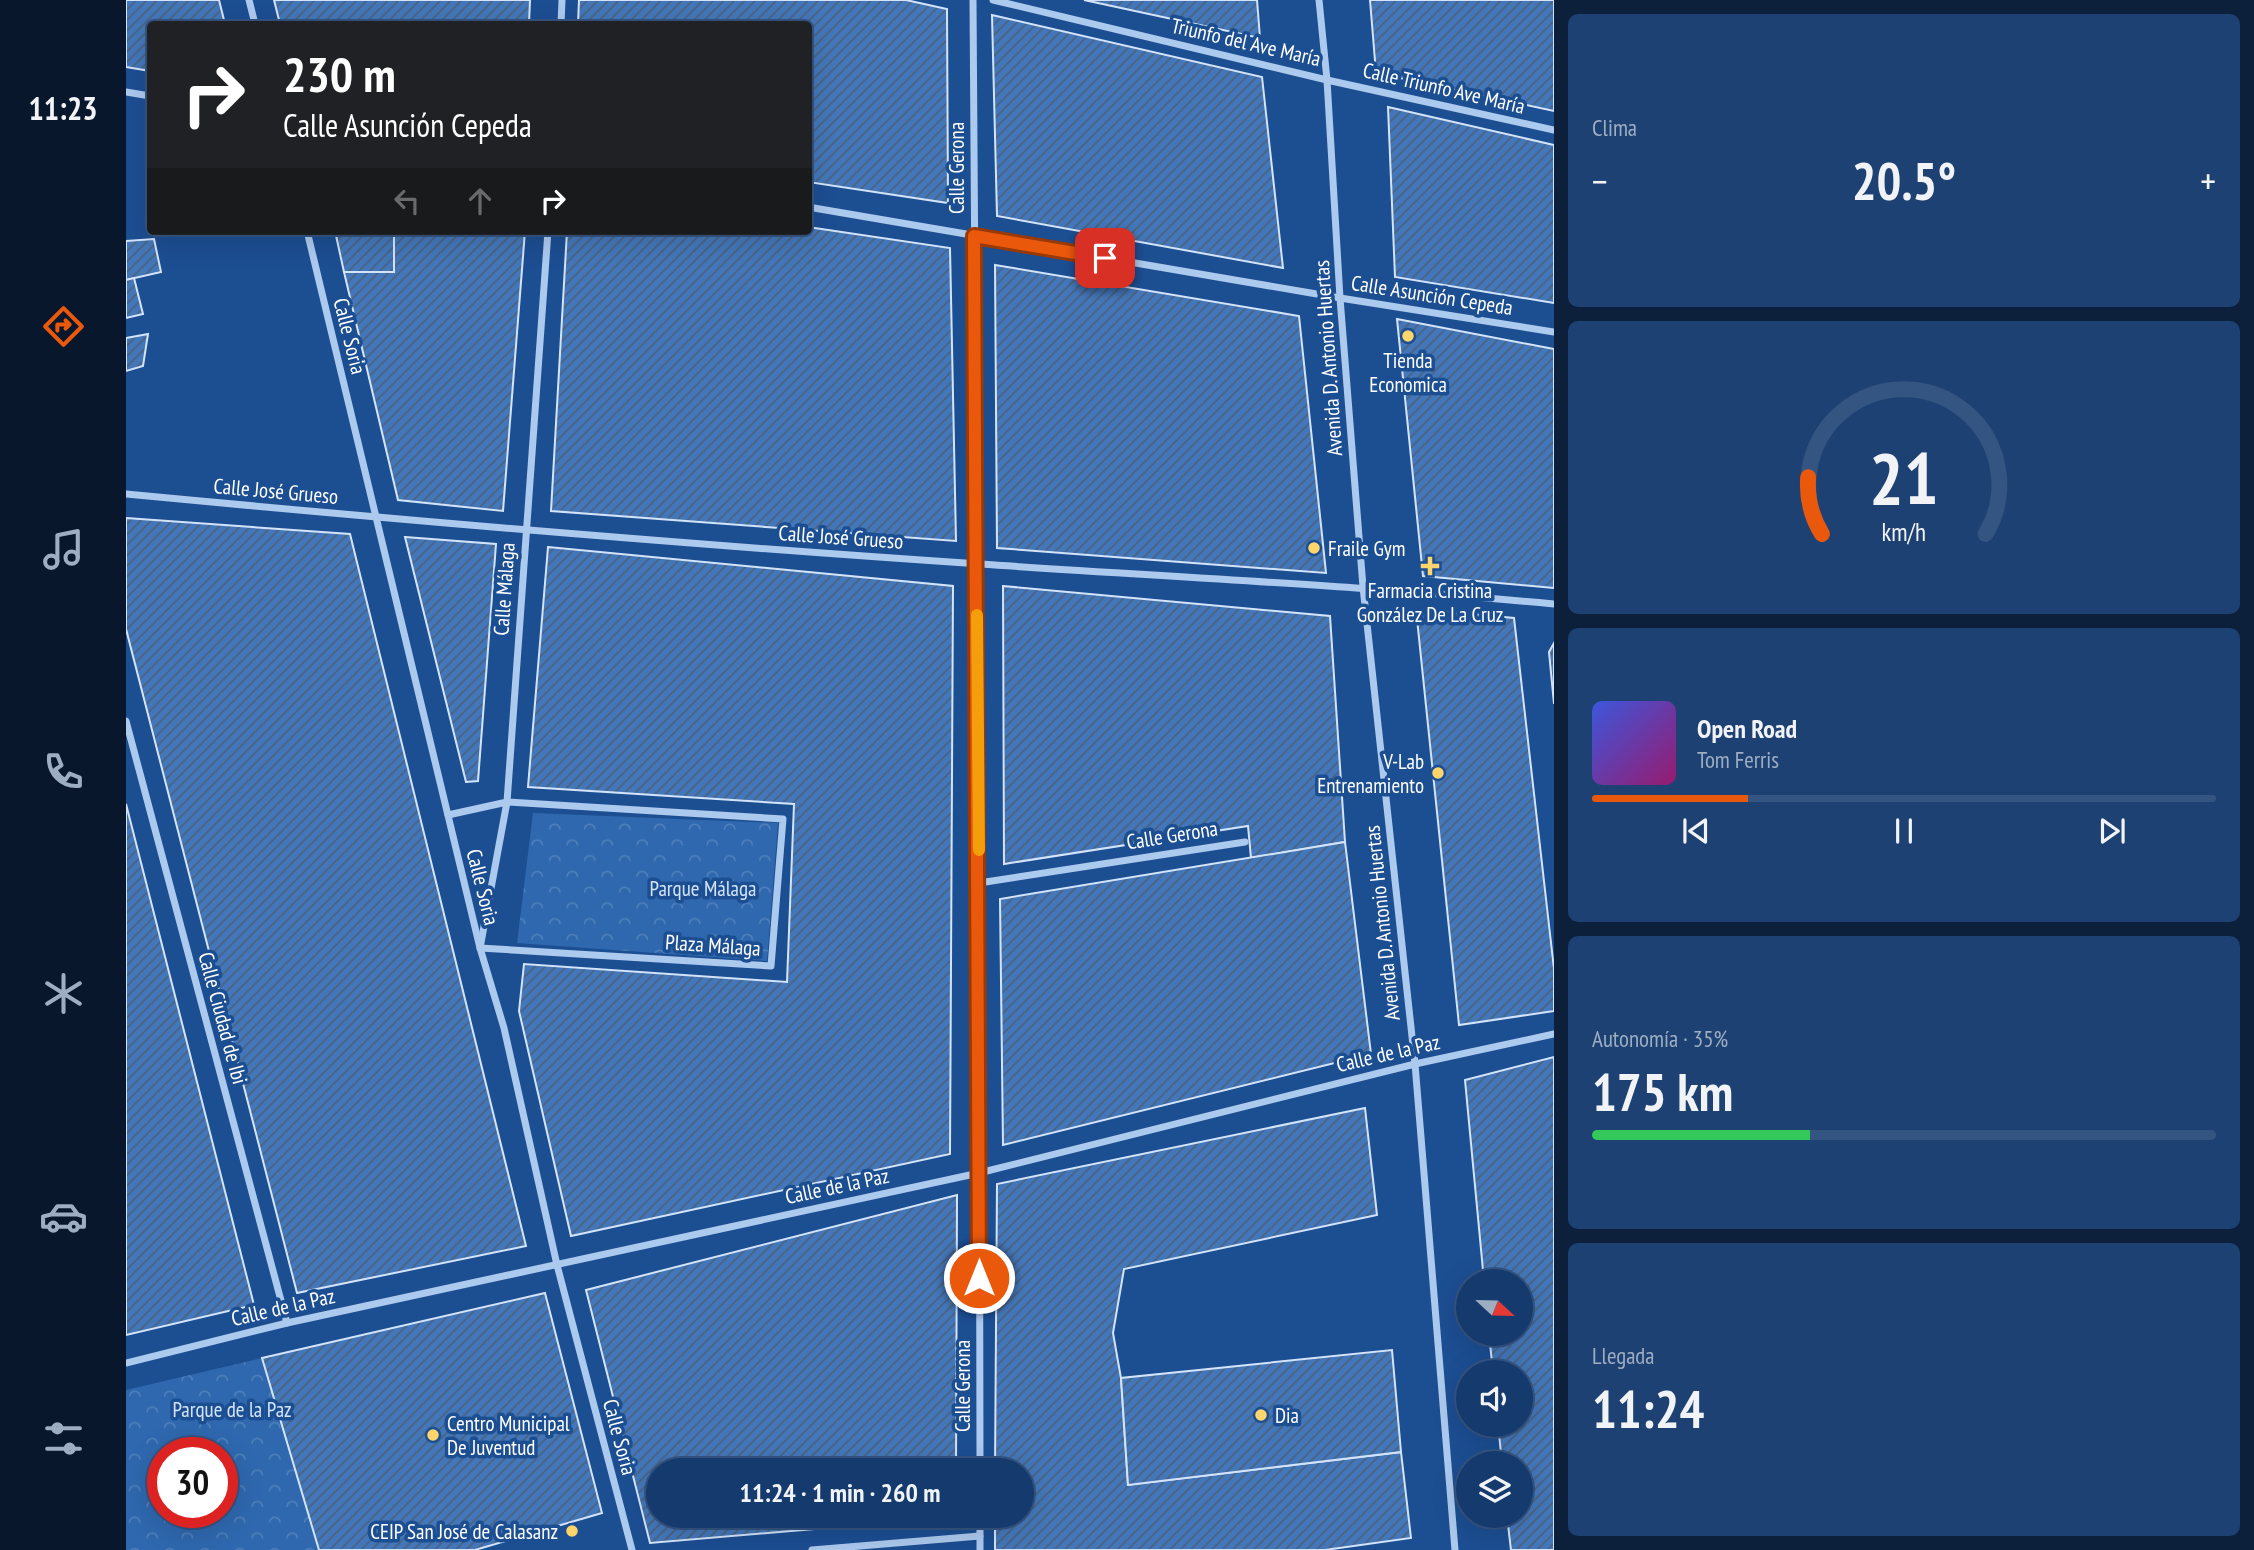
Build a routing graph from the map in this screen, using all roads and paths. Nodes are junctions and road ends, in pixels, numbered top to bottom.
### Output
1 (248, 0) edge
2 (562, 0) edge
3 (973, 0) edge
4 (993, 0) edge
5 (1319, 0) edge
6 (254, 21) edge
7 (561, 21) edge
8 (1327, 80) junction
9 (126, 92) edge
10 (147, 96) edge
11 (1554, 130) edge
12 (812, 208) edge
13 (308, 235) edge
14 (548, 235) edge
15 (974, 236) junction
16 (1340, 298) junction
17 (1554, 332) edge
18 (126, 494) edge
19 (376, 518) junction
20 (526, 531) junction
21 (977, 564) junction
22 (1363, 587) junction
23 (1554, 604) edge
24 (126, 721) edge
25 (508, 802) junction
26 (448, 815) junction
27 (1245, 842) dead end
28 (979, 883) junction
29 (480, 948) junction
30 (1554, 1034) edge
31 (1415, 1064) junction
32 (979, 1173) junction
33 (557, 1265) junction
34 (287, 1323) junction
35 (126, 1363) edge
36 (980, 1458) edge
37 (980, 1528) edge
38 (980, 1536) junction
39 (632, 1550) edge
40 (812, 1550) edge
41 (980, 1550) edge
42 (1455, 1550) edge

1 - 6 street
2 - 7 street
3 - 15 street, Calle Gerona
4 - 8 street, Triunfo del Ave María
5 - 8 street, Avenida D. Antonio Huertas
8 - 11 street, Calle Triunfo Ave María
8 - 16 street, Avenida D. Antonio Huertas
9 - 10 street
12 - 15 street, Calle Asunción Cepeda
13 - 19 street, Calle Soria
14 - 20 street, Calle Málaga
15 - 16 street, Calle Asunción Cepeda
15 - 21 street, Calle Gerona
16 - 17 street, Calle Asunción Cepeda
16 - 22 street, Avenida D. Antonio Huertas
18 - 19 street, Calle José Grueso
19 - 20 street, Calle José Grueso
19 - 26 street, Calle Soria
20 - 21 street, Calle José Grueso
20 - 25 street, Calle Málaga
21 - 22 street, Calle José Grueso
21 - 28 street, Calle Gerona
22 - 23 street, Calle José Grueso
22 - 31 street, Avenida D. Antonio Huertas
24 - 34 street, Calle Ciudad de Ibi
25 - 26 street
25 - 29 street, Calle Málaga
25 - 29 street, Plaza Málaga
26 - 29 street, Calle Soria
27 - 28 street, Calle Gerona
28 - 32 street, Calle Gerona
29 - 33 street, Calle Soria
30 - 31 street, Calle de la Paz
31 - 32 street, Calle de la Paz
31 - 42 street, Avenida D. Antonio Huertas
32 - 33 street, Calle de la Paz
32 - 36 street, Calle Gerona
33 - 34 street, Calle de la Paz
33 - 39 street, Calle Soria
34 - 35 street, Calle de la Paz
37 - 38 street
38 - 40 street
38 - 41 street

